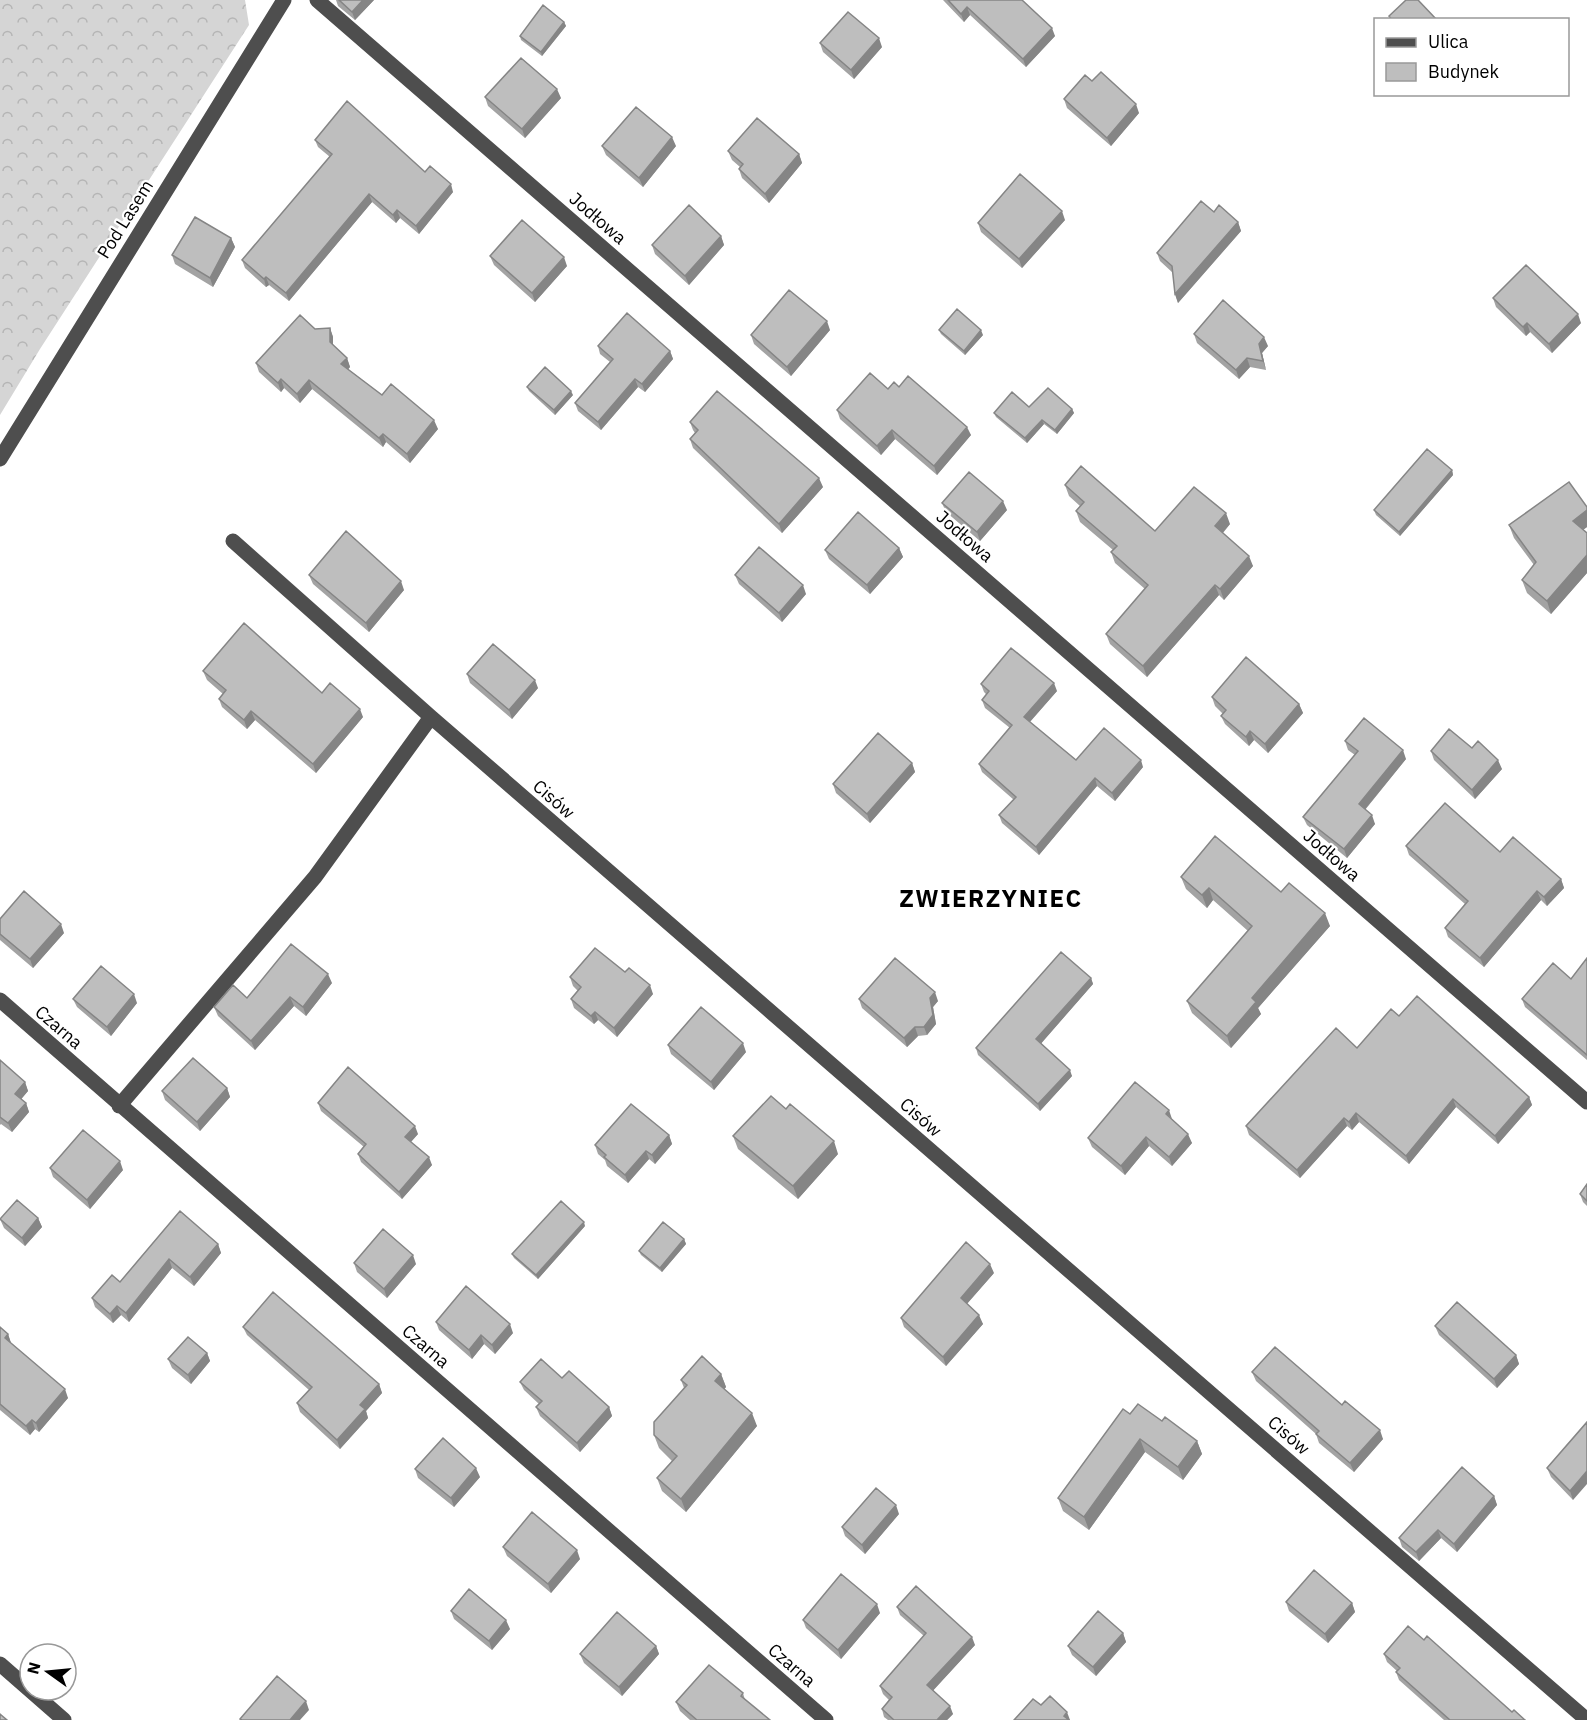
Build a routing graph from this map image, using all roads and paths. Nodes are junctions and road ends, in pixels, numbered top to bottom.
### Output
1 (284, 0) edge
2 (317, 0) edge
3 (0, 459) edge
4 (233, 541) dead end
5 (431, 717) junction
6 (0, 1000) edge
7 (1587, 1102) edge
8 (119, 1106) junction
9 (0, 1664) edge
10 (64, 1720) edge
11 (826, 1720) edge
12 (1587, 1720) edge

1 - 3 street, Pod Lasem
2 - 7 street, Jodłowa
4 - 5 street, Cisów
5 - 8 street
5 - 12 street, Cisów
6 - 8 street, Czarna
8 - 11 street, Czarna
9 - 10 street

